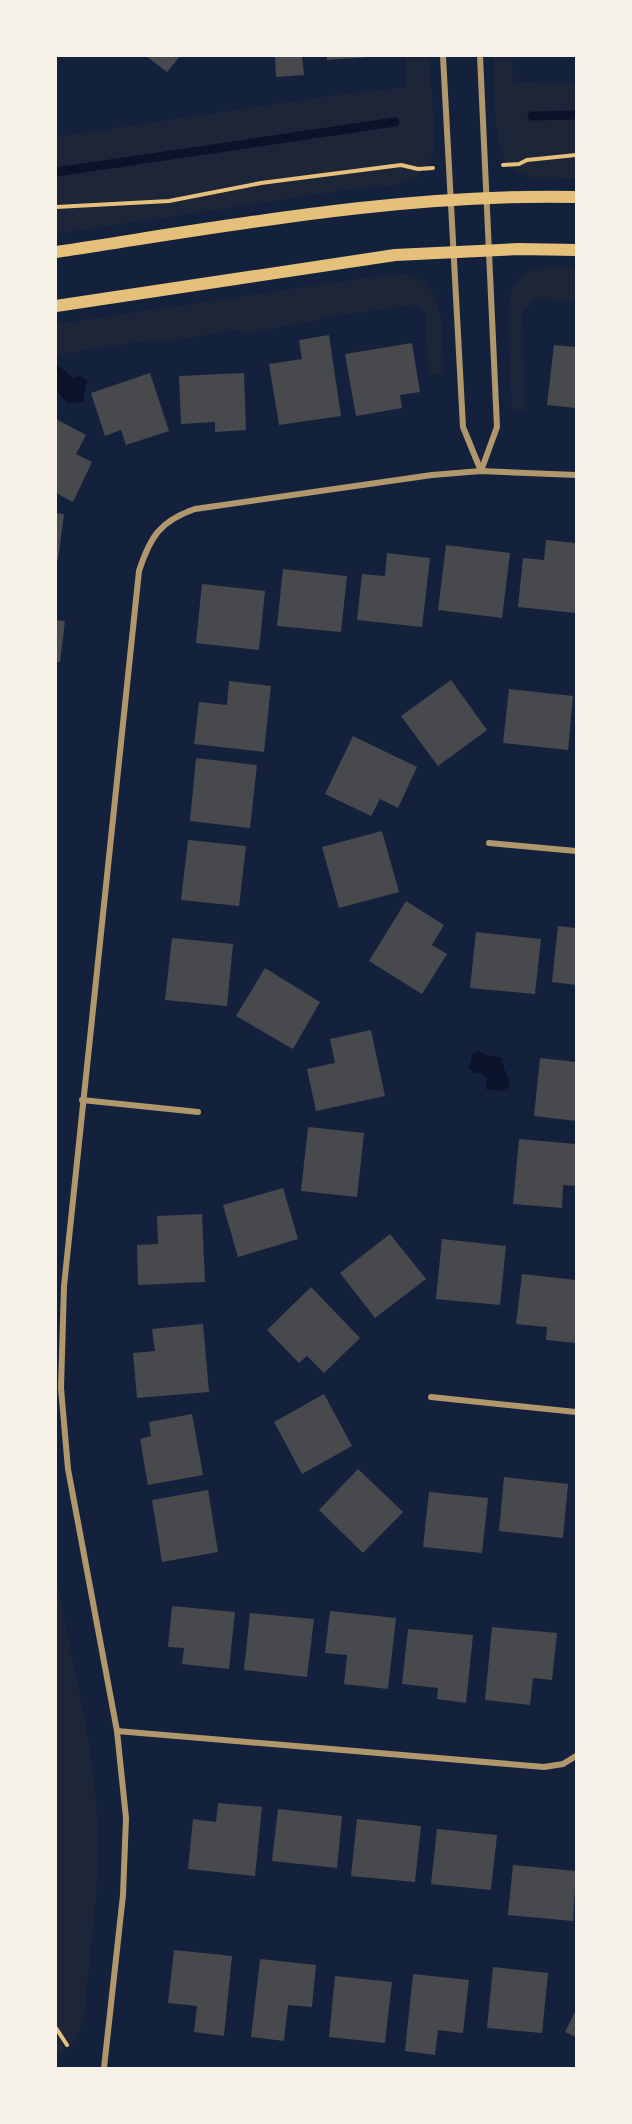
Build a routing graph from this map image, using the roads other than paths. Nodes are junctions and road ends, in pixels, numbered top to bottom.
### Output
1 (442, 56) edge
2 (480, 56) edge
3 (576, 196) edge
4 (487, 198) junction
5 (450, 199) junction
6 (490, 250) junction
7 (576, 250) edge
8 (453, 251) junction
9 (56, 252) edge
10 (56, 306) edge
11 (481, 471) junction
12 (576, 475) edge
13 (489, 843) dead end
14 (576, 851) edge
15 (82, 1100) junction
16 (198, 1112) dead end
17 (56, 1285) edge
18 (64, 1286) junction
19 (431, 1397) dead end
20 (576, 1412) edge
21 (117, 1731) junction
22 (576, 1756) edge
23 (104, 2068) edge

1 - 5 street
2 - 4 street
3 - 4 main road
4 - 5 main road
4 - 6 street
5 - 8 street
5 - 9 main road
6 - 7 main road
6 - 8 main road
6 - 11 street
8 - 10 main road
8 - 11 street
11 - 12 street
11 - 15 street
13 - 14 street
15 - 16 street
15 - 18 street
17 - 18 street
18 - 21 street
19 - 20 street
21 - 22 street
21 - 23 street

